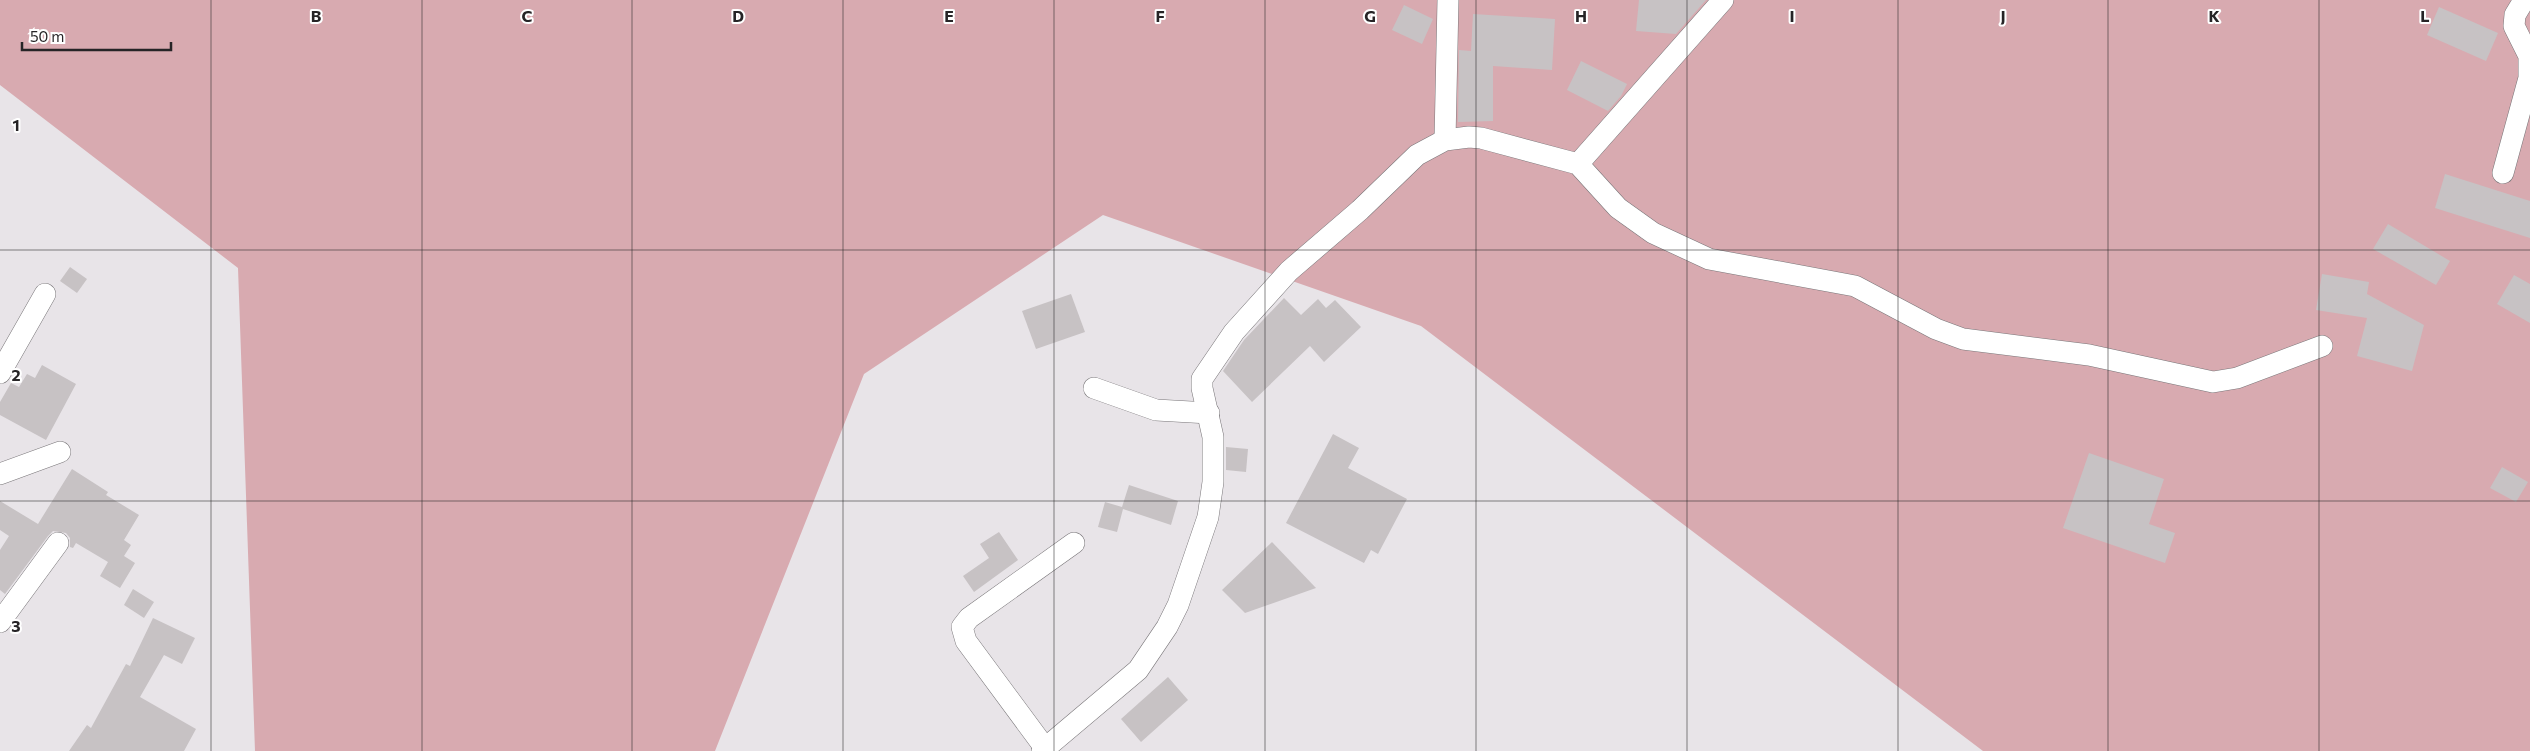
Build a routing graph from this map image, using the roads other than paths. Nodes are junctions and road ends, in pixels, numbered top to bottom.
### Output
1 (1448, 0) edge
2 (1723, 0) edge
3 (2524, 0) edge
4 (1445, 140) junction
5 (1578, 164) junction
6 (2503, 173) dead end
7 (45, 294) dead end
8 (2322, 346) dead end
9 (0, 373) edge
10 (1094, 388) dead end
11 (1209, 413) junction
12 (60, 452) dead end
13 (0, 474) edge
14 (58, 543) dead end
15 (1074, 543) dead end
16 (0, 622) edge
17 (1043, 749) edge

1 - 4 street
2 - 5 street
3 - 6 street
4 - 5 street
4 - 11 street
5 - 8 street
7 - 9 street
10 - 11 street
11 - 17 street
12 - 13 street
14 - 16 street
15 - 17 street

